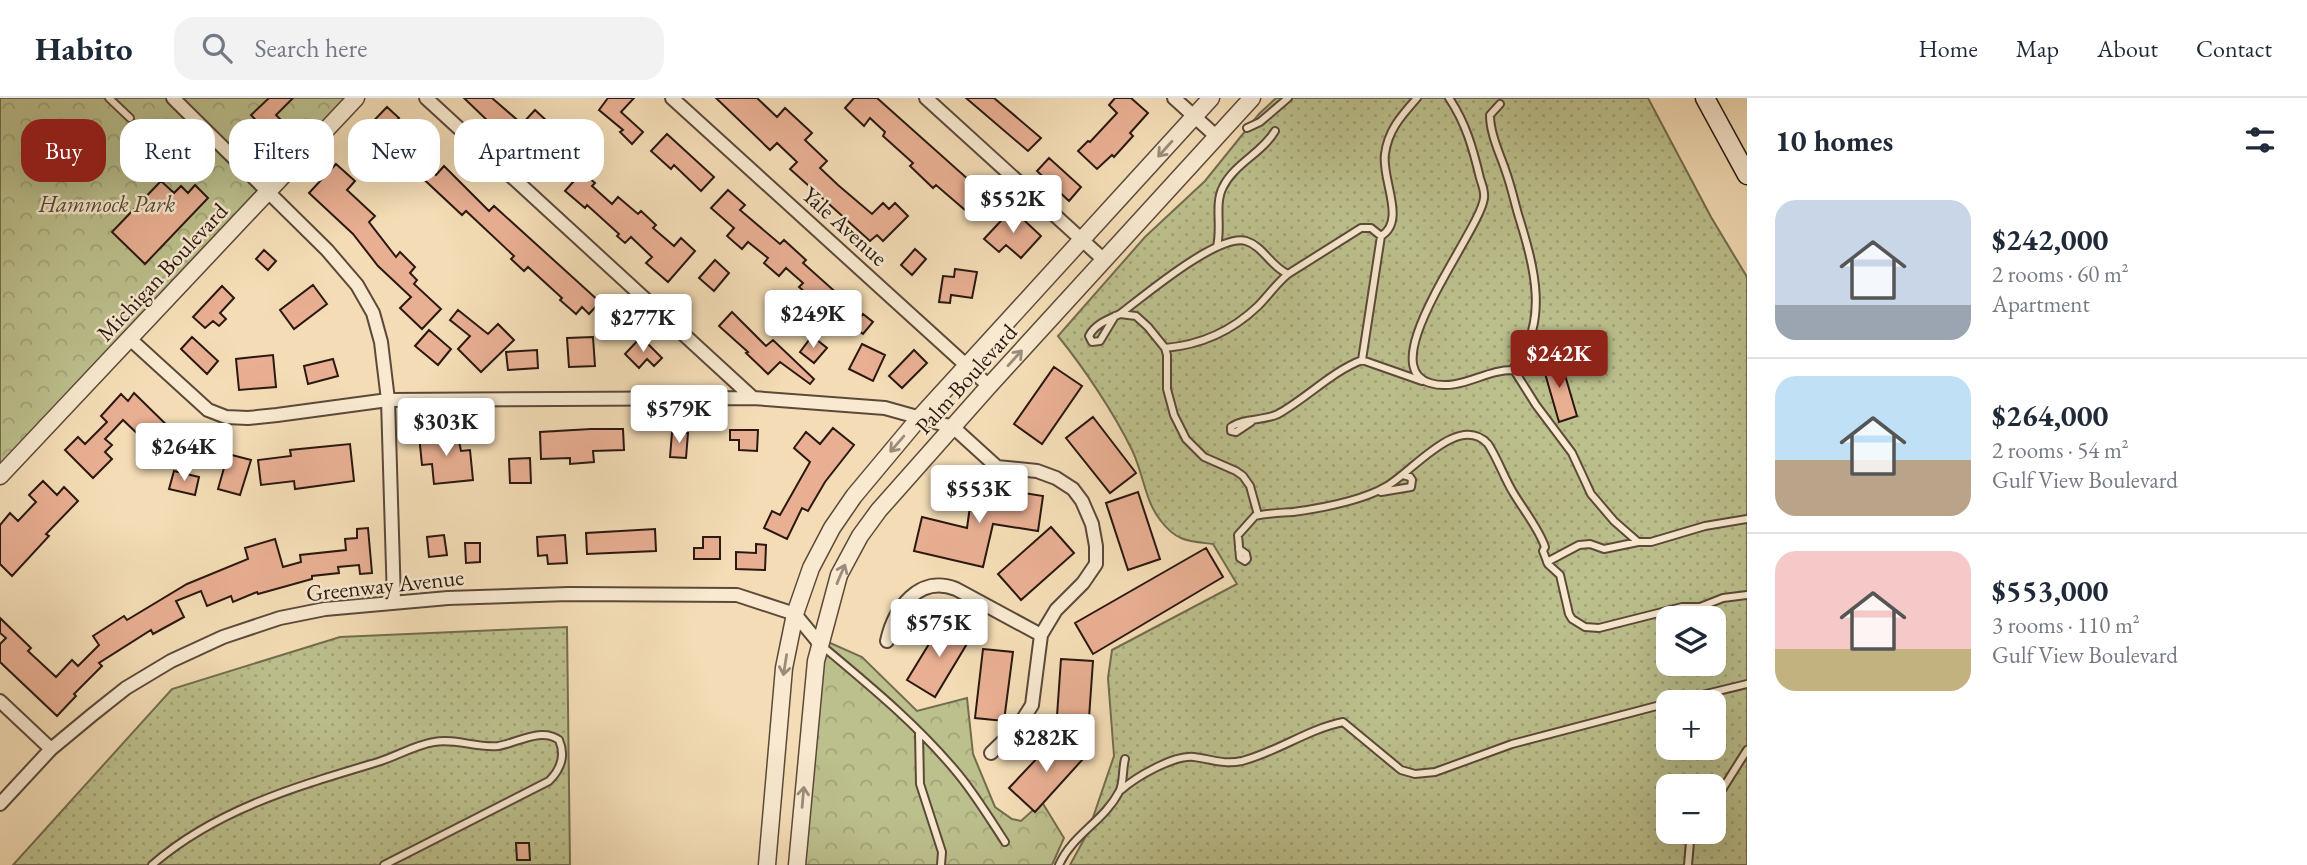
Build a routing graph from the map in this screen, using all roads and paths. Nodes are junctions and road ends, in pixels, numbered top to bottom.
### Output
1 (109, 98) edge
2 (173, 98) edge
3 (356, 98) edge
4 (426, 98) edge
5 (672, 98) edge
6 (926, 98) edge
7 (1174, 98) edge
8 (1211, 98) edge
9 (1252, 98) edge
10 (1288, 98) edge
11 (1418, 98) edge
12 (1450, 98) edge
13 (1705, 98) edge
14 (1500, 104) dead end
15 (1195, 117) junction
16 (130, 118) dead end
17 (1247, 128) dead end
18 (1275, 131) dead end
19 (1217, 137) junction
20 (1747, 175) edge
21 (269, 192) junction
22 (1381, 236) junction
23 (1082, 240) junction
24 (1217, 246) junction
25 (1104, 260) junction
26 (1288, 274) junction
27 (1118, 315) junction
28 (130, 339) junction
29 (1165, 348) junction
30 (1362, 360) junction
31 (968, 366) junction
32 (1512, 370) junction
33 (1427, 382) junction
34 (989, 386) junction
35 (753, 398) junction
36 (388, 400) junction
37 (920, 418) junction
38 (1251, 422) dead end
39 (953, 427) junction
40 (1403, 475) junction
41 (0, 476) edge
42 (1376, 492) junction
43 (1258, 515) junction
44 (1747, 519) edge
45 (1638, 542) junction
46 (1239, 549) dead end
47 (1546, 562) junction
48 (1747, 595) edge
49 (394, 601) junction
50 (795, 614) junction
51 (1041, 635) junction
52 (887, 641) dead end
53 (819, 643) junction
54 (1747, 684) edge
55 (1721, 690) edge
56 (0, 701) edge
57 (1656, 706) edge
58 (919, 733) junction
59 (51, 749) junction
60 (1747, 750) edge
61 (991, 753) dead end
62 (1125, 760) dead end
63 (1726, 783) edge
64 (1121, 790) junction
65 (0, 804) edge
66 (1005, 842) dead end
67 (1690, 844) edge
68 (152, 865) edge
69 (384, 865) edge
70 (767, 865) edge
71 (797, 865) edge
72 (941, 865) edge
73 (1059, 865) edge
74 (1690, 865) edge

1 - 16 lane
2 - 21 street
3 - 21 street, Michigan Boulevard
4 - 35 street
5 - 31 street, Yale Avenue
6 - 23 street
7 - 15 street
8 - 15 street, Palm Boulevard
9 - 19 street, Palm Boulevard
10 - 17 lane
11 - 22 lane
12 - 33 lane
13 - 20 main road
14 - 32 lane
15 - 19 street
15 -> 23 street, Palm Boulevard
18 - 24 lane
19 - 25 street, Palm Boulevard
21 - 28 street, Michigan Boulevard
21 - 36 street
22 - 26 lane
22 - 30 lane
23 - 25 street
23 - 31 street, Palm Boulevard
24 - 26 lane
24 - 27 lane
34 -> 25 street, Palm Boulevard
26 - 29 lane
27 - 27 lane
27 - 29 lane
28 - 36 street
28 - 41 street, Michigan Boulevard
29 - 43 lane
30 - 33 lane
30 - 38 lane
31 - 34 street, Yale Avenue
31 - 37 street, Palm Boulevard
32 - 33 lane
32 - 45 lane
34 - 39 street, Palm Boulevard
35 - 36 street
35 - 37 street
36 - 49 street
37 - 39 street
37 -> 50 street, Palm Boulevard
39 - 51 street
53 -> 39 street, Palm Boulevard
40 - 42 lane
40 - 42 lane
40 - 47 lane
42 - 43 lane
43 - 46 lane
44 - 45 lane
45 - 47 lane
47 - 48 lane
49 - 50 street, Greenway Avenue
49 - 59 street, Greenway Avenue
50 - 53 street
50 -> 70 street, Palm Boulevard
51 - 52 street
51 - 61 street
53 - 58 lane
71 -> 53 street, Palm Boulevard
54 - 55 lane
56 - 59 street
57 - 64 lane
58 - 66 lane
58 - 72 lane
59 - 65 street, Greenway Avenue
60 - 63 lane
62 - 64 lane
64 - 73 lane
67 - 74 lane
68 - 69 lane

